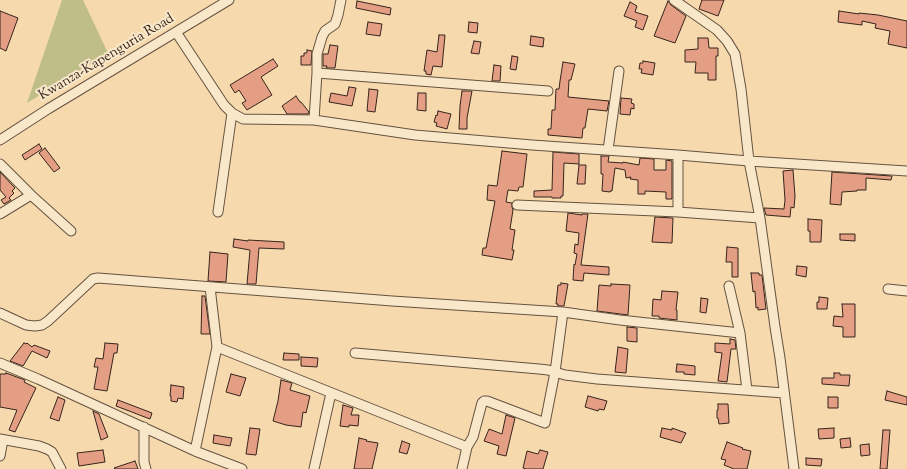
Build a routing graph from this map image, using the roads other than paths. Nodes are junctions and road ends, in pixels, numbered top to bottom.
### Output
1 (229, 0) edge
2 (341, 0) edge
3 (674, 0) edge
4 (176, 32) junction
5 (619, 71) dead end
6 (317, 73) junction
7 (548, 91) dead end
8 (232, 113) junction
9 (314, 120) junction
10 (0, 140) edge
11 (608, 150) junction
12 (678, 155) junction
13 (749, 161) junction
14 (0, 164) edge
15 (907, 171) edge
16 (31, 195) junction
17 (518, 205) dead end
18 (218, 212) dead end
19 (678, 212) junction
20 (0, 214) edge
21 (760, 218) junction
22 (71, 230) dead end
23 (729, 286) dead end
24 (210, 287) junction
25 (888, 289) dead end
26 (907, 291) edge
27 (563, 312) junction
28 (0, 313) edge
29 (740, 333) junction
30 (217, 347) junction
31 (356, 353) dead end
32 (0, 363) edge
33 (555, 372) junction
34 (747, 390) junction
35 (331, 393) junction
36 (784, 393) junction
37 (144, 427) junction
38 (2, 440) edge
39 (467, 447) junction
40 (196, 451) junction
41 (0, 456) edge
42 (61, 469) edge
43 (146, 469) edge
44 (242, 469) edge
45 (314, 469) edge
46 (462, 469) edge
47 (794, 469) edge

1 - 4 street, Kwanza-Kapenguria Road
2 - 6 street
3 - 13 street
4 - 8 street
4 - 10 street, Kwanza-Kapenguria Road
5 - 11 street
6 - 7 street
6 - 9 street
8 - 9 street
8 - 18 street
9 - 11 street
11 - 12 street
12 - 13 street
12 - 19 street
13 - 15 street
13 - 21 street
14 - 16 street
16 - 20 street
16 - 22 street
17 - 19 street
19 - 21 street
21 - 36 street
23 - 29 street
24 - 27 street
24 - 28 street
24 - 30 street
25 - 26 street
27 - 29 street
27 - 33 street
29 - 34 street
30 - 35 street
30 - 40 street
31 - 33 street
32 - 37 street
33 - 34 street
33 - 39 street
34 - 36 street
35 - 39 street
35 - 45 street
36 - 47 street
37 - 40 street
37 - 43 street
38 - 41 street
38 - 42 street
39 - 46 street
40 - 44 street

